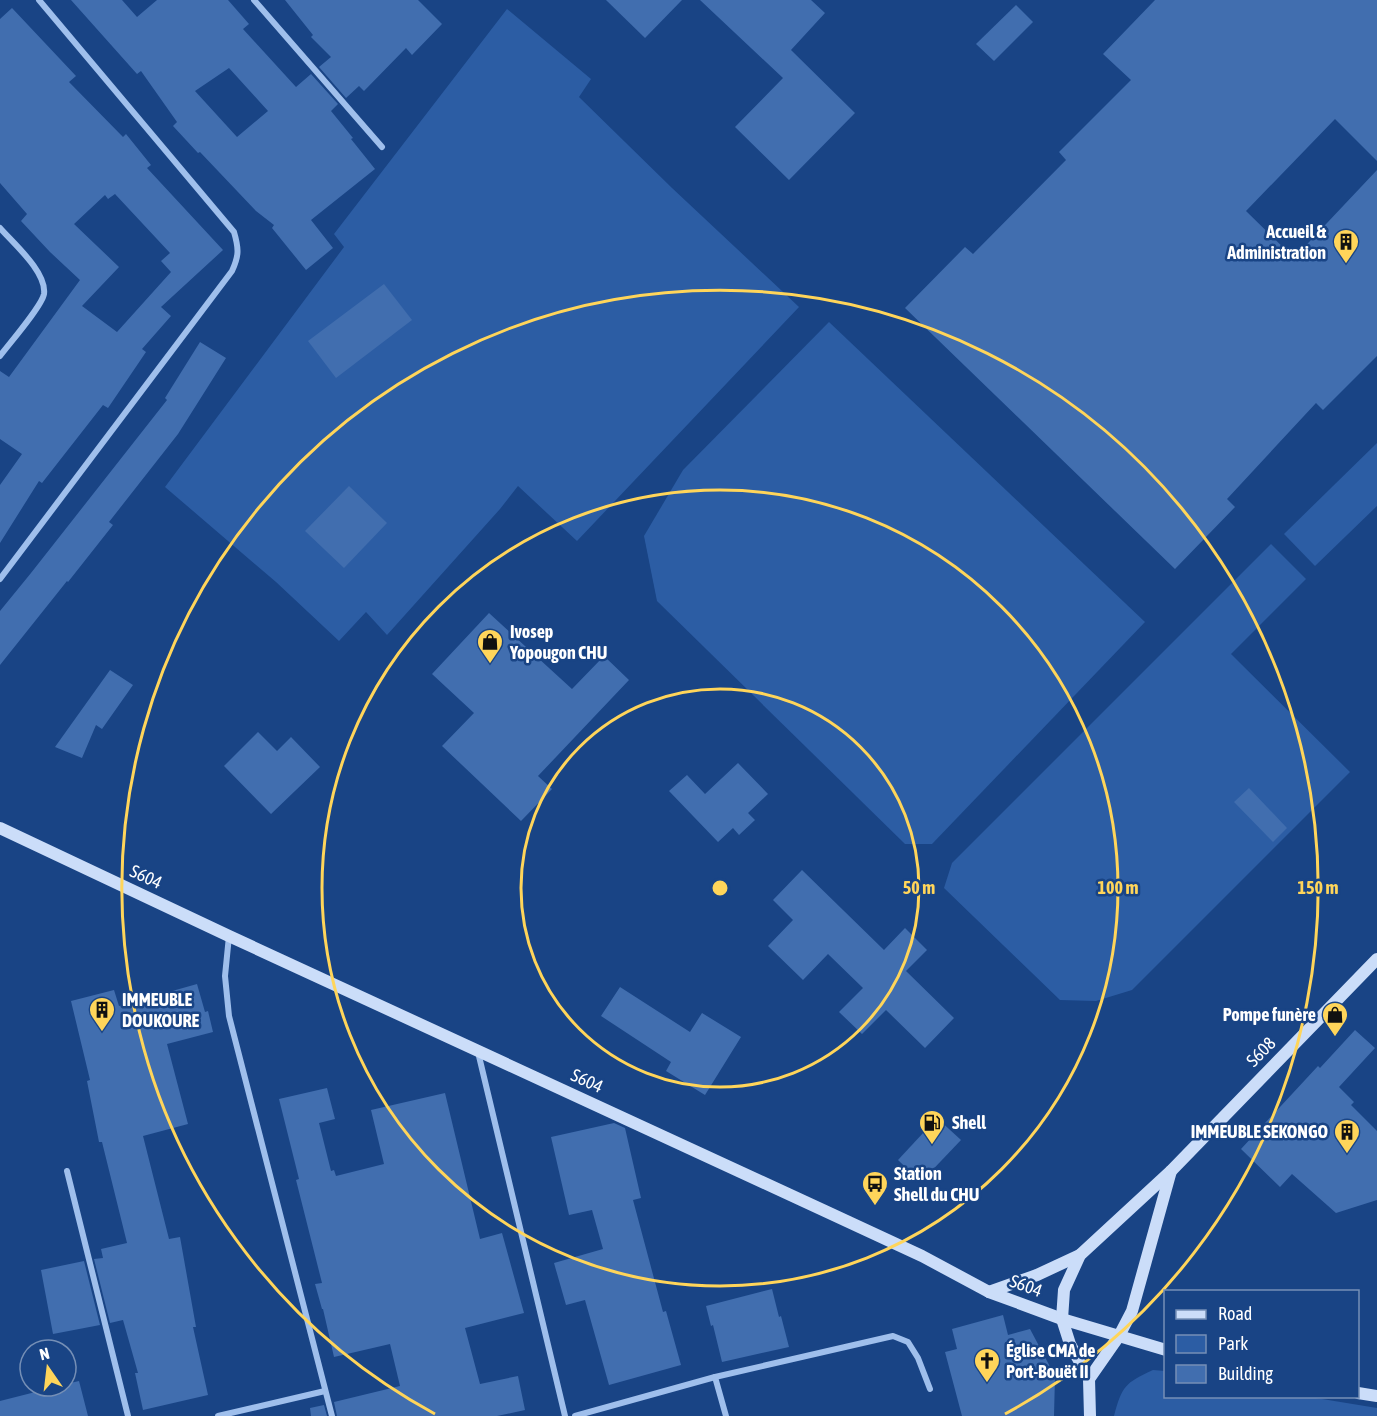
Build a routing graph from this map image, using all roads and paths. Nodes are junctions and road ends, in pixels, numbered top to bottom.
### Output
1 (39, 0) edge
2 (254, 0) edge
3 (382, 147) dead end
4 (0, 228) edge
5 (0, 354) edge
6 (0, 579) edge
7 (0, 828) edge
8 (229, 936) junction
9 (1377, 958) edge
10 (478, 1051) junction
11 (67, 1171) dead end
12 (1171, 1171) junction
13 (1080, 1255) junction
14 (989, 1292) junction
15 (1062, 1319) junction
16 (1119, 1336) junction
17 (1164, 1349) edge
18 (715, 1377) junction
19 (1089, 1379) junction
20 (930, 1389) dead end
21 (325, 1391) junction
22 (1359, 1393) edge
23 (1377, 1396) edge
24 (128, 1416) edge
25 (218, 1416) edge
26 (332, 1416) edge
27 (565, 1416) edge
28 (574, 1416) edge
29 (726, 1416) edge
30 (1090, 1416) edge

1 - 6 street
2 - 3 street
4 - 5 street
7 - 8 street, S604
8 - 10 street, S604
8 - 21 street
9 - 12 street, S608
10 - 14 street, S604
10 - 27 street
11 - 24 street
12 - 13 street, S608
12 - 16 street, S608
13 - 14 street
13 - 15 street, S608
14 - 15 street, S604
15 - 16 street, S604
15 - 19 street
16 - 17 street, S604
16 - 19 street, S608
18 - 20 street
18 - 28 street
18 - 29 street
19 - 30 street
21 - 25 street
21 - 26 street
22 - 23 street

